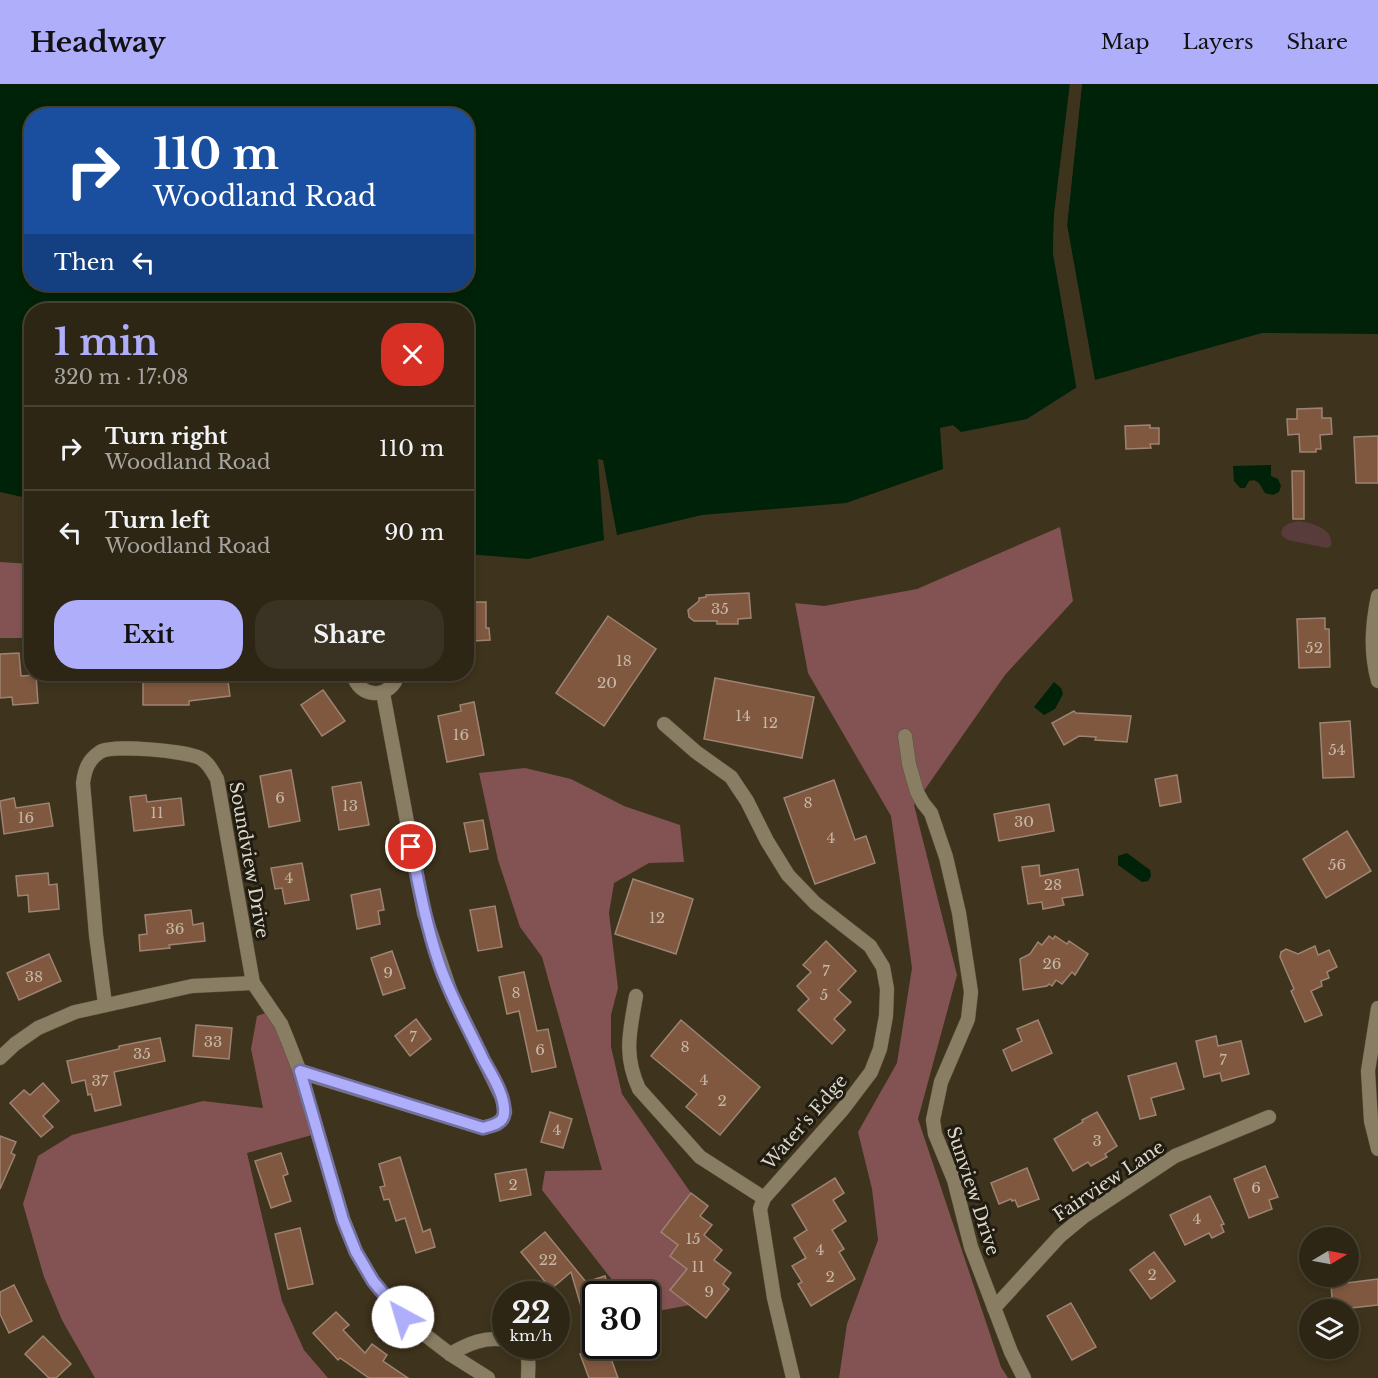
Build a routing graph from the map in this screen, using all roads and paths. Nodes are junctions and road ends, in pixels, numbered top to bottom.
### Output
1 (1378, 596) edge
2 (355, 681) edge
3 (396, 681) edge
4 (1378, 681) edge
5 (383, 693) junction
6 (664, 724) dead end
7 (905, 736) dead end
8 (253, 983) junction
9 (636, 996) dead end
10 (105, 1004) junction
11 (1378, 1008) edge
12 (0, 1058) edge
13 (300, 1071) junction
14 (1269, 1117) dead end
15 (1378, 1149) edge
16 (764, 1198) junction
17 (994, 1308) junction
18 (492, 1338) edge
19 (450, 1354) junction
20 (529, 1359) edge
21 (488, 1378) edge
22 (528, 1378) edge
23 (793, 1378) edge
24 (1024, 1378) edge

1 - 4 street
2 - 5 street
3 - 5 street
5 - 13 street
6 - 16 street, Water's Edge
7 - 17 street, Sunview Drive
8 - 10 street
8 - 10 street, Soundview Drive
8 - 13 street, Soundview Drive
9 - 16 street
10 - 12 street
11 - 15 street
13 - 19 street, Soundview Drive
14 - 17 street, Fairview Lane
16 - 23 street, Water's Edge
17 - 24 street, Sunview Drive
18 - 19 street
19 - 21 street, Soundview Drive
20 - 22 street

